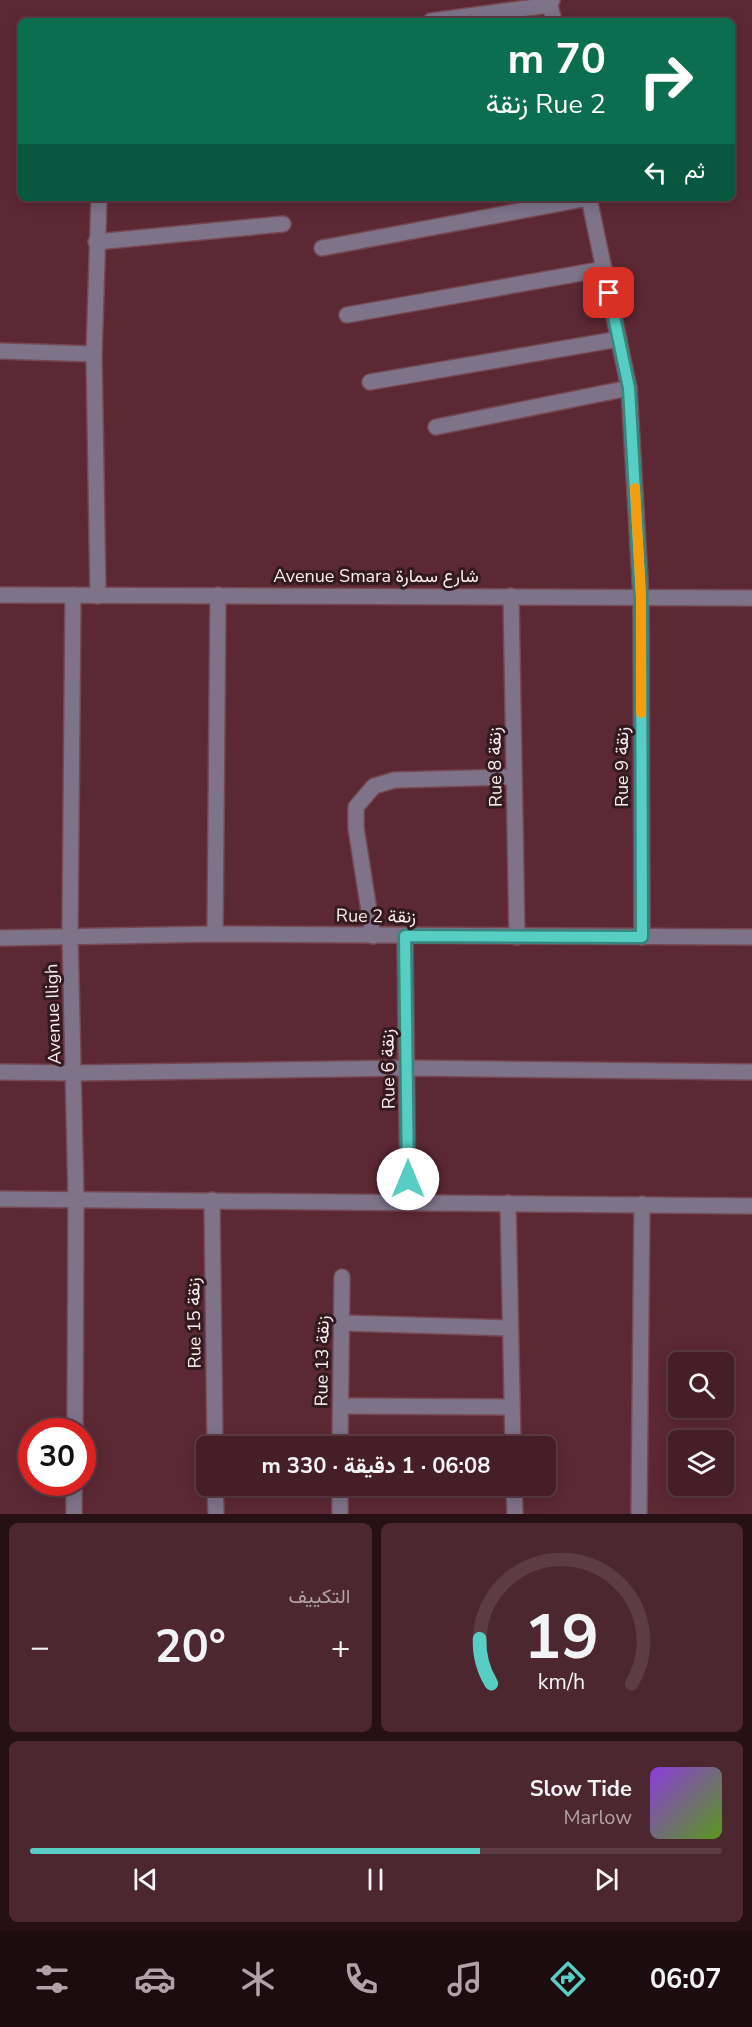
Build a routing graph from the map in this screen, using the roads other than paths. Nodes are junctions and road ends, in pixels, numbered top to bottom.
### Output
1 (551, 3) edge
2 (451, 18) edge
3 (554, 18) edge
4 (99, 201) edge
5 (573, 201) edge
6 (590, 201) edge
7 (283, 225) dead end
8 (96, 242) junction
9 (322, 248) dead end
10 (604, 270) junction
11 (348, 315) dead end
12 (619, 339) junction
13 (0, 351) edge
14 (94, 354) junction
15 (370, 382) dead end
16 (629, 388) junction
17 (436, 427) dead end
18 (73, 595) junction
19 (218, 595) junction
20 (0, 596) edge
21 (98, 596) junction
22 (511, 596) junction
23 (641, 597) junction
24 (752, 598) edge
25 (514, 777) junction
26 (215, 934) junction
27 (70, 935) junction
28 (373, 936) junction
29 (405, 936) junction
30 (517, 937) junction
31 (642, 937) junction
32 (752, 937) edge
33 (0, 938) edge
34 (407, 1068) junction
35 (0, 1072) edge
36 (752, 1072) edge
37 (74, 1073) junction
38 (0, 1199) edge
39 (76, 1199) junction
40 (212, 1200) junction
41 (408, 1202) junction
42 (508, 1203) junction
43 (642, 1204) junction
44 (752, 1206) edge
45 (342, 1277) dead end
46 (342, 1323) junction
47 (509, 1328) junction
48 (340, 1406) junction
49 (512, 1407) junction
50 (75, 1418) edge
51 (215, 1436) edge
52 (340, 1436) edge
53 (513, 1436) edge
54 (75, 1496) edge
55 (215, 1496) edge
56 (340, 1496) edge
57 (514, 1496) edge
58 (74, 1514) edge
59 (216, 1514) edge
60 (340, 1514) edge
61 (515, 1514) edge
62 (639, 1514) edge

1 - 2 street
1 - 3 street
4 - 8 street
5 - 9 street, Rue 9 زنقة
6 - 10 street, Rue 9 زنقة
7 - 8 street
8 - 14 street
10 - 11 street
10 - 12 street, Rue 9 زنقة
12 - 15 street
12 - 16 street, Rue 9 زنقة
13 - 14 street
14 - 21 street
16 - 17 street
16 - 23 street, Rue 9 زنقة
18 - 20 street, Avenue Smara شارع سمارة
18 - 21 street, Avenue Smara شارع سمارة
18 - 27 street, Avenue Iligh
19 - 21 street, Avenue Smara شارع سمارة
19 - 22 street, Avenue Smara شارع سمارة
19 - 26 street
22 - 23 street, Avenue Smara شارع سمارة
22 - 25 street, Rue 8 زنقة
23 - 24 street, Avenue Smara شارع سمارة
23 - 31 street, Rue 9 زنقة
25 - 28 street
25 - 30 street, Rue 8 زنقة
26 - 27 street, Rue 2 زنقة
26 - 28 street, Rue 2 زنقة
27 - 33 street, Rue 2 زنقة
27 - 37 street, Avenue Iligh
28 - 29 street, Rue 2 زنقة
29 - 30 street, Rue 2 زنقة
29 - 34 street, Rue 6 زنقة
30 - 31 street, Rue 2 زنقة
31 - 32 street, Rue 2 زنقة
34 - 36 street
34 - 37 street
34 - 41 street, Rue 6 زنقة
35 - 37 street
37 - 39 street, Avenue Iligh
38 - 39 street
39 - 40 street
39 - 50 street, Avenue Iligh
40 - 41 street
40 - 51 street, Rue 15 زنقة
41 - 42 street
42 - 43 street
42 - 47 street
43 - 44 street
43 - 62 street
45 - 46 street, Rue 13 زنقة
46 - 47 street
46 - 48 street, Rue 13 زنقة
47 - 49 street
48 - 49 street
48 - 52 street, Rue 13 زنقة
49 - 53 street
54 - 58 street
55 - 59 street
56 - 60 street
57 - 61 street

